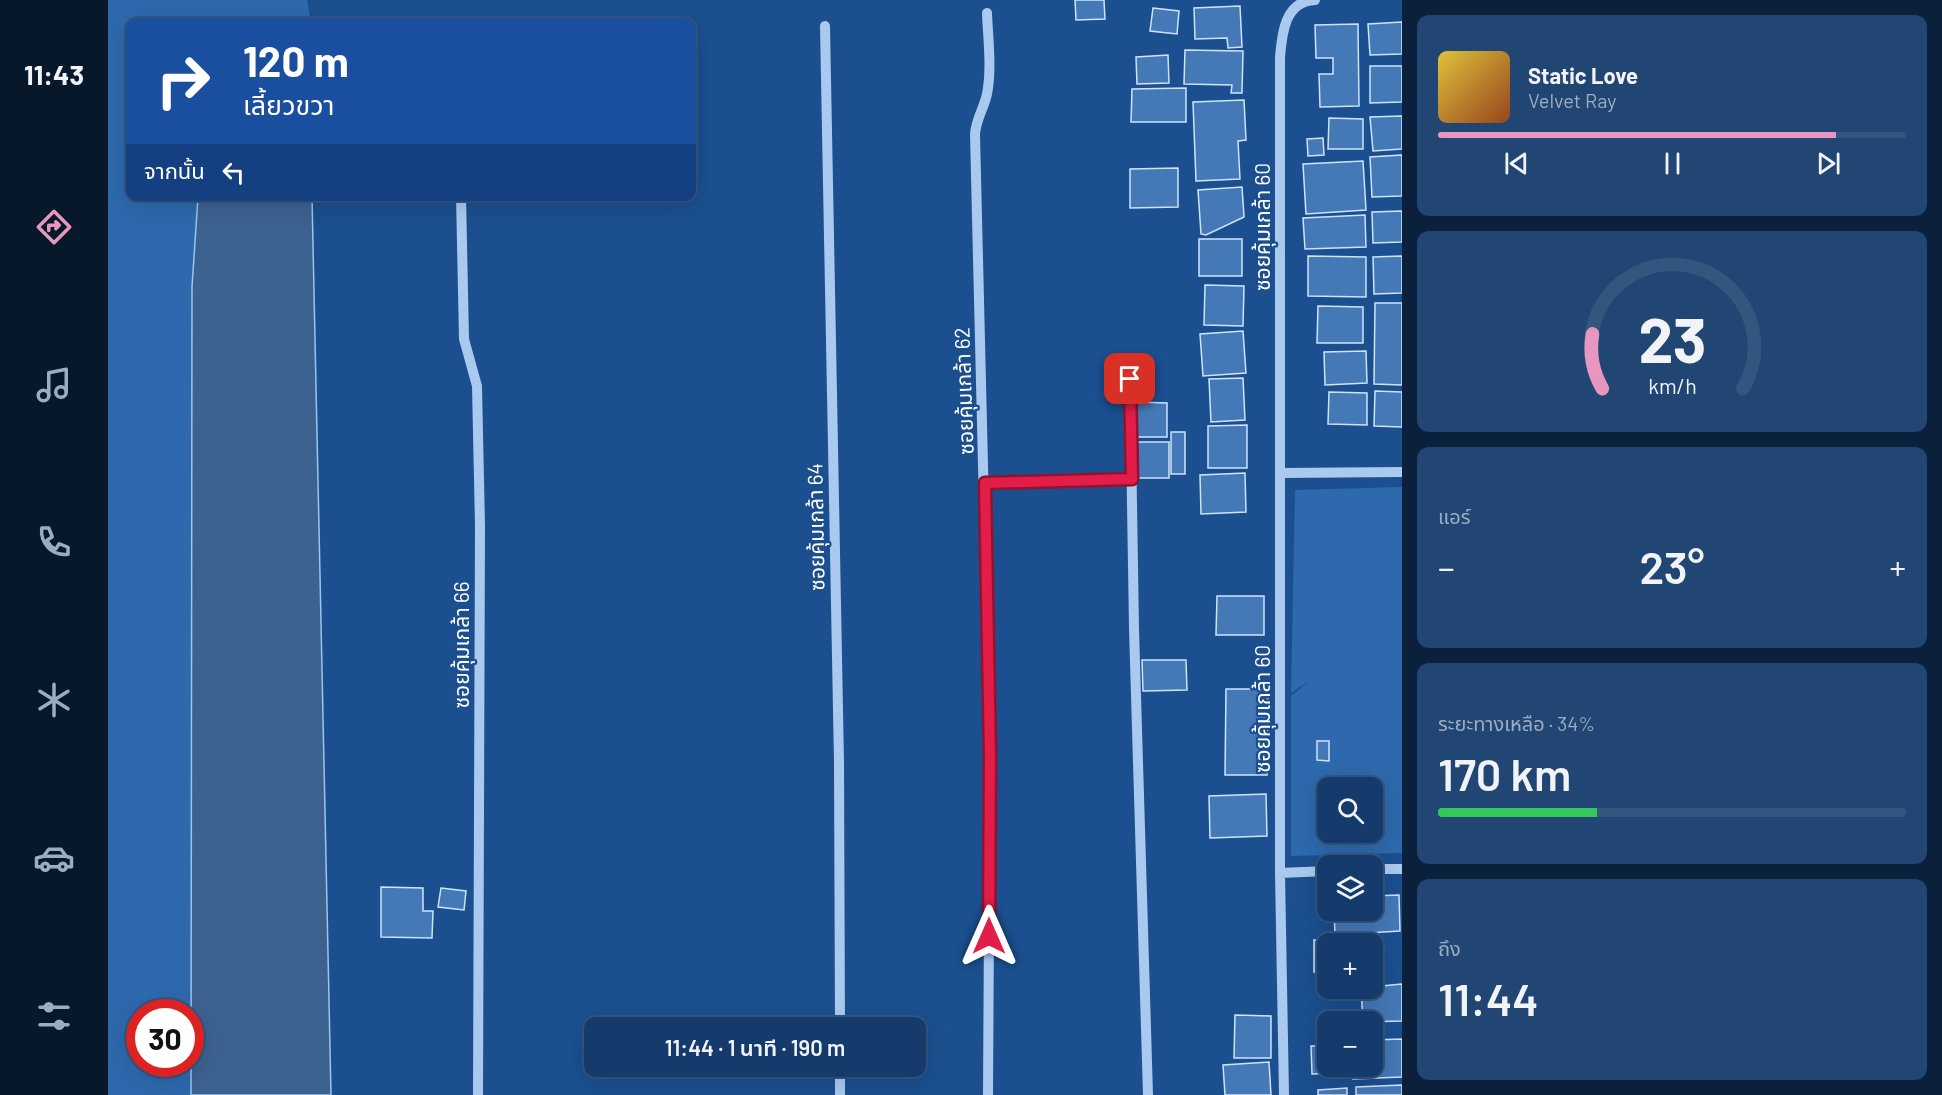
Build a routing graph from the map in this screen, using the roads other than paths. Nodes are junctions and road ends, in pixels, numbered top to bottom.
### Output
1 (1315, 0) edge
2 (987, 13) dead end
3 (825, 26) dead end
4 (461, 201) edge
5 (1130, 379) dead end
6 (1402, 472) edge
7 (1281, 473) junction
8 (1132, 479) junction
9 (985, 483) junction
10 (1402, 868) edge
11 (1383, 869) edge
12 (1317, 871) edge
13 (1280, 873) junction
14 (840, 1017) edge
15 (840, 1077) edge
16 (478, 1095) edge
17 (840, 1095) edge
18 (988, 1095) edge
19 (1148, 1095) edge
20 (1284, 1095) edge

1 - 7 street, ซอยคุ้มเกล้า 60
2 - 9 street, ซอยคุ้มเกล้า 62
3 - 14 street, ซอยคุ้มเกล้า 64
4 - 16 street, ซอยคุ้มเกล้า 66
5 - 8 street
6 - 7 street
7 - 13 street, ซอยคุ้มเกล้า 60
8 - 9 street
8 - 19 street
9 - 18 street, ซอยคุ้มเกล้า 62
10 - 11 street
12 - 13 street
13 - 20 street, ซอยคุ้มเกล้า 60
15 - 17 street

